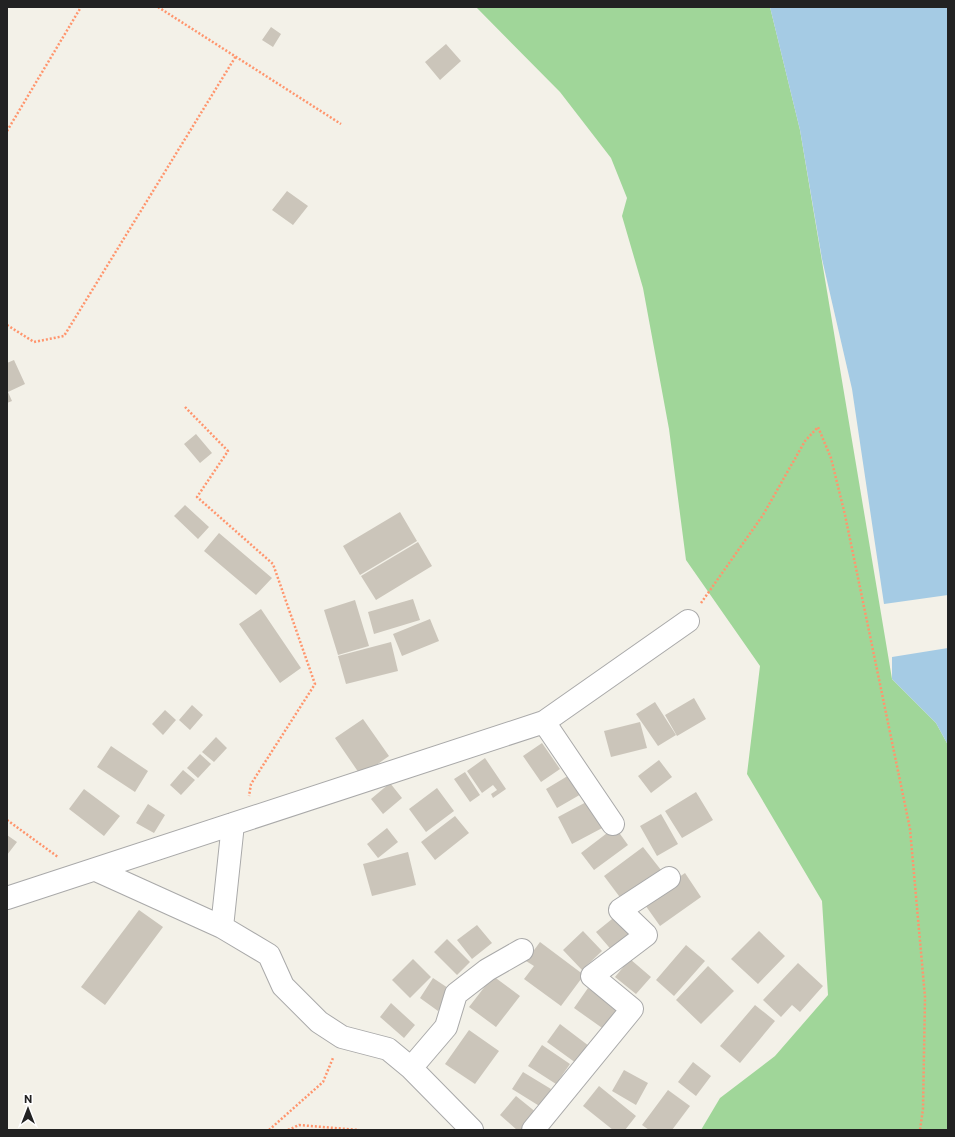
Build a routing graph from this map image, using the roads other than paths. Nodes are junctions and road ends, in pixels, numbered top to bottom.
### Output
1 (688, 621) road end
2 (544, 722) junction
3 (239, 822) junction
4 (613, 824) dead end
5 (88, 872) junction
6 (669, 878) dead end
7 (7, 898) edge
8 (222, 927) junction
9 (522, 950) dead end
10 (411, 1068) junction
11 (472, 1130) edge
12 (533, 1130) edge

1 - 2 street
2 - 3 street
2 - 4 street
3 - 5 street
3 - 8 street
5 - 7 street
5 - 8 street
6 - 12 street
8 - 10 street
9 - 10 street
10 - 11 street

